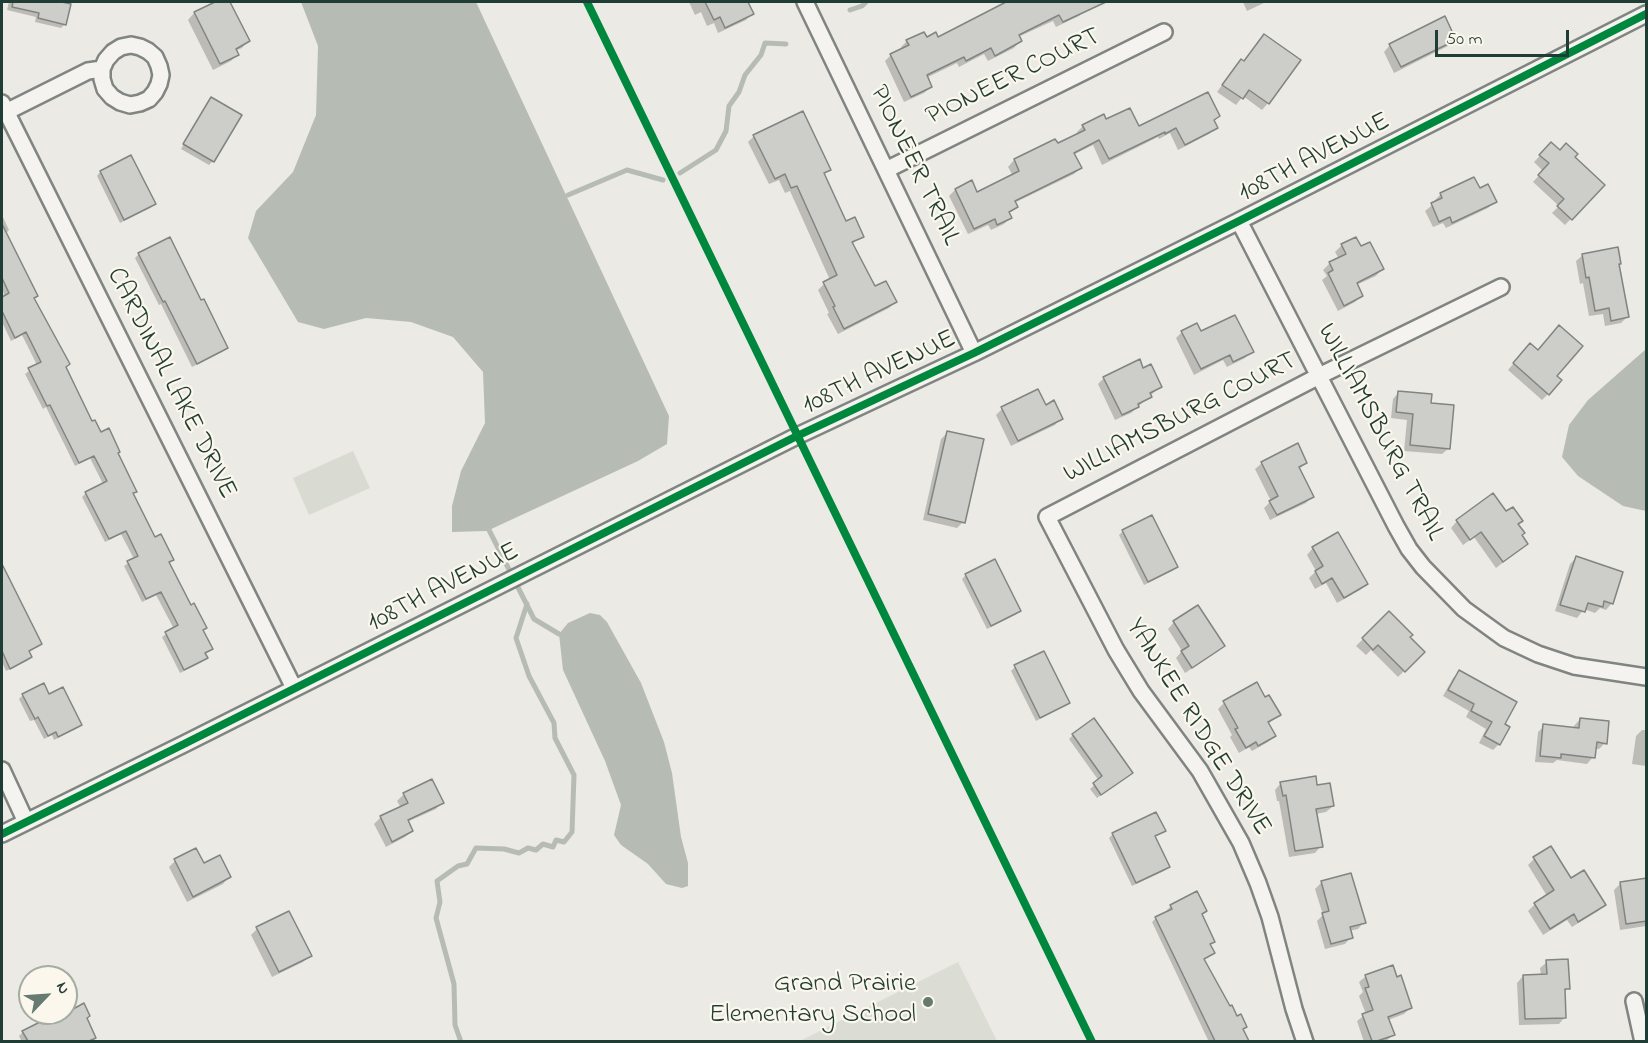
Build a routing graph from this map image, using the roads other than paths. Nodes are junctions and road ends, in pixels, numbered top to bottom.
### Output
1 (805, 2) edge
2 (1647, 14) edge
3 (1164, 32) dead end
4 (102, 69) dead end
5 (4, 107) edge
6 (886, 170) junction
7 (1239, 221) junction
8 (1501, 287) dead end
9 (975, 353) junction
10 (1319, 376) junction
11 (1047, 517) joint
12 (1647, 678) edge
13 (294, 688) junction
14 (2, 770) edge
15 (26, 822) junction
16 (2, 834) edge
17 (1634, 1001) dead end
18 (1305, 1041) edge
19 (1643, 1041) edge

1 - 6 street, PIONEER TRAIL
2 - 7 street, 108TH AVENUE
3 - 6 street, PIONEER COURT
4 - 5 street
5 - 13 street, CARDINAL LAKE DRIVE
6 - 9 street, PIONEER TRAIL
7 - 9 street, 108TH AVENUE
7 - 10 street, WILLIAMSBURG TRAIL
8 - 10 street, WILLIAMSBURG COURT
9 - 13 street, 108TH AVENUE
10 - 11 street, WILLIAMSBURG COURT
10 - 12 street, WILLIAMSBURG TRAIL
11 - 18 street, YANKEE RIDGE DRIVE
13 - 15 street, 108TH AVENUE
14 - 15 street
15 - 16 street, 108TH AVENUE
17 - 19 street

